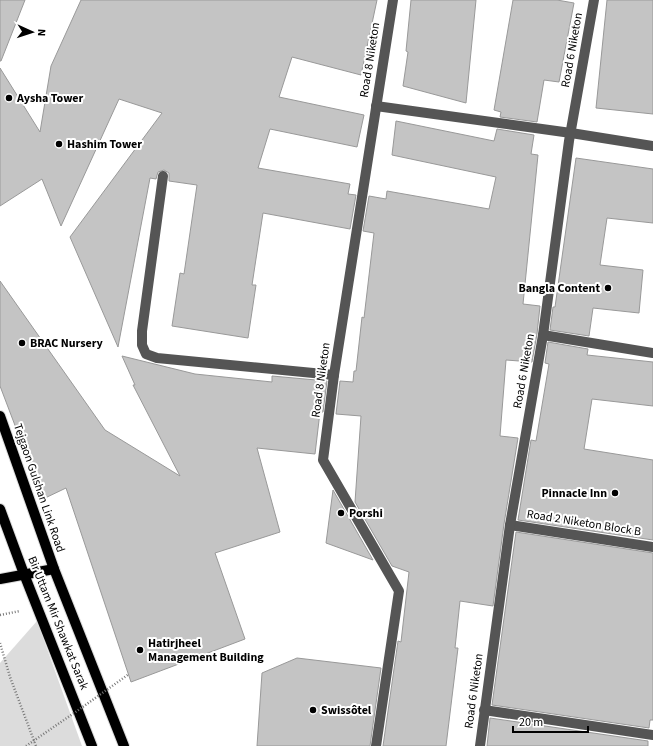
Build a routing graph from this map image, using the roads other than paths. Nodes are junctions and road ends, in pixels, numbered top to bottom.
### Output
1 (393, 0) edge
2 (594, 0) edge
3 (376, 106) junction
4 (571, 133) junction
5 (653, 146) edge
6 (163, 176) dead end
7 (544, 335) junction
8 (653, 353) edge
9 (334, 375) junction
10 (0, 416) edge
11 (0, 509) edge
12 (510, 525) junction
13 (653, 547) edge
14 (54, 568) junction
15 (24, 574) junction
16 (0, 579) edge
17 (484, 710) junction
18 (653, 735) edge
19 (92, 746) edge
20 (124, 746) edge
21 (376, 746) edge
22 (480, 746) edge

1 - 3 street, Road 8 Niketon
2 - 4 street, Road 6 Niketon
3 - 4 street
3 - 9 street, Road 8 Niketon
4 - 5 street
4 - 7 street, Road 6 Niketon
6 - 9 street
7 - 8 street
7 - 12 street, Road 6 Niketon
9 - 21 street, Road 8 Niketon
10 - 14 main road, Tejgaon Gulshan Link Road
11 - 15 main road, Bir Uttam Mir Shawkat Sarak
12 - 13 street, Road 2 Niketon Block B
12 - 17 street, Road 6 Niketon
14 - 15 main road
14 - 20 main road, Tejgaon Gulshan Link Road
15 - 16 main road
15 - 19 main road, Bir Uttam Mir Shawkat Sarak
17 - 18 street
17 - 22 street, Road 6 Niketon

